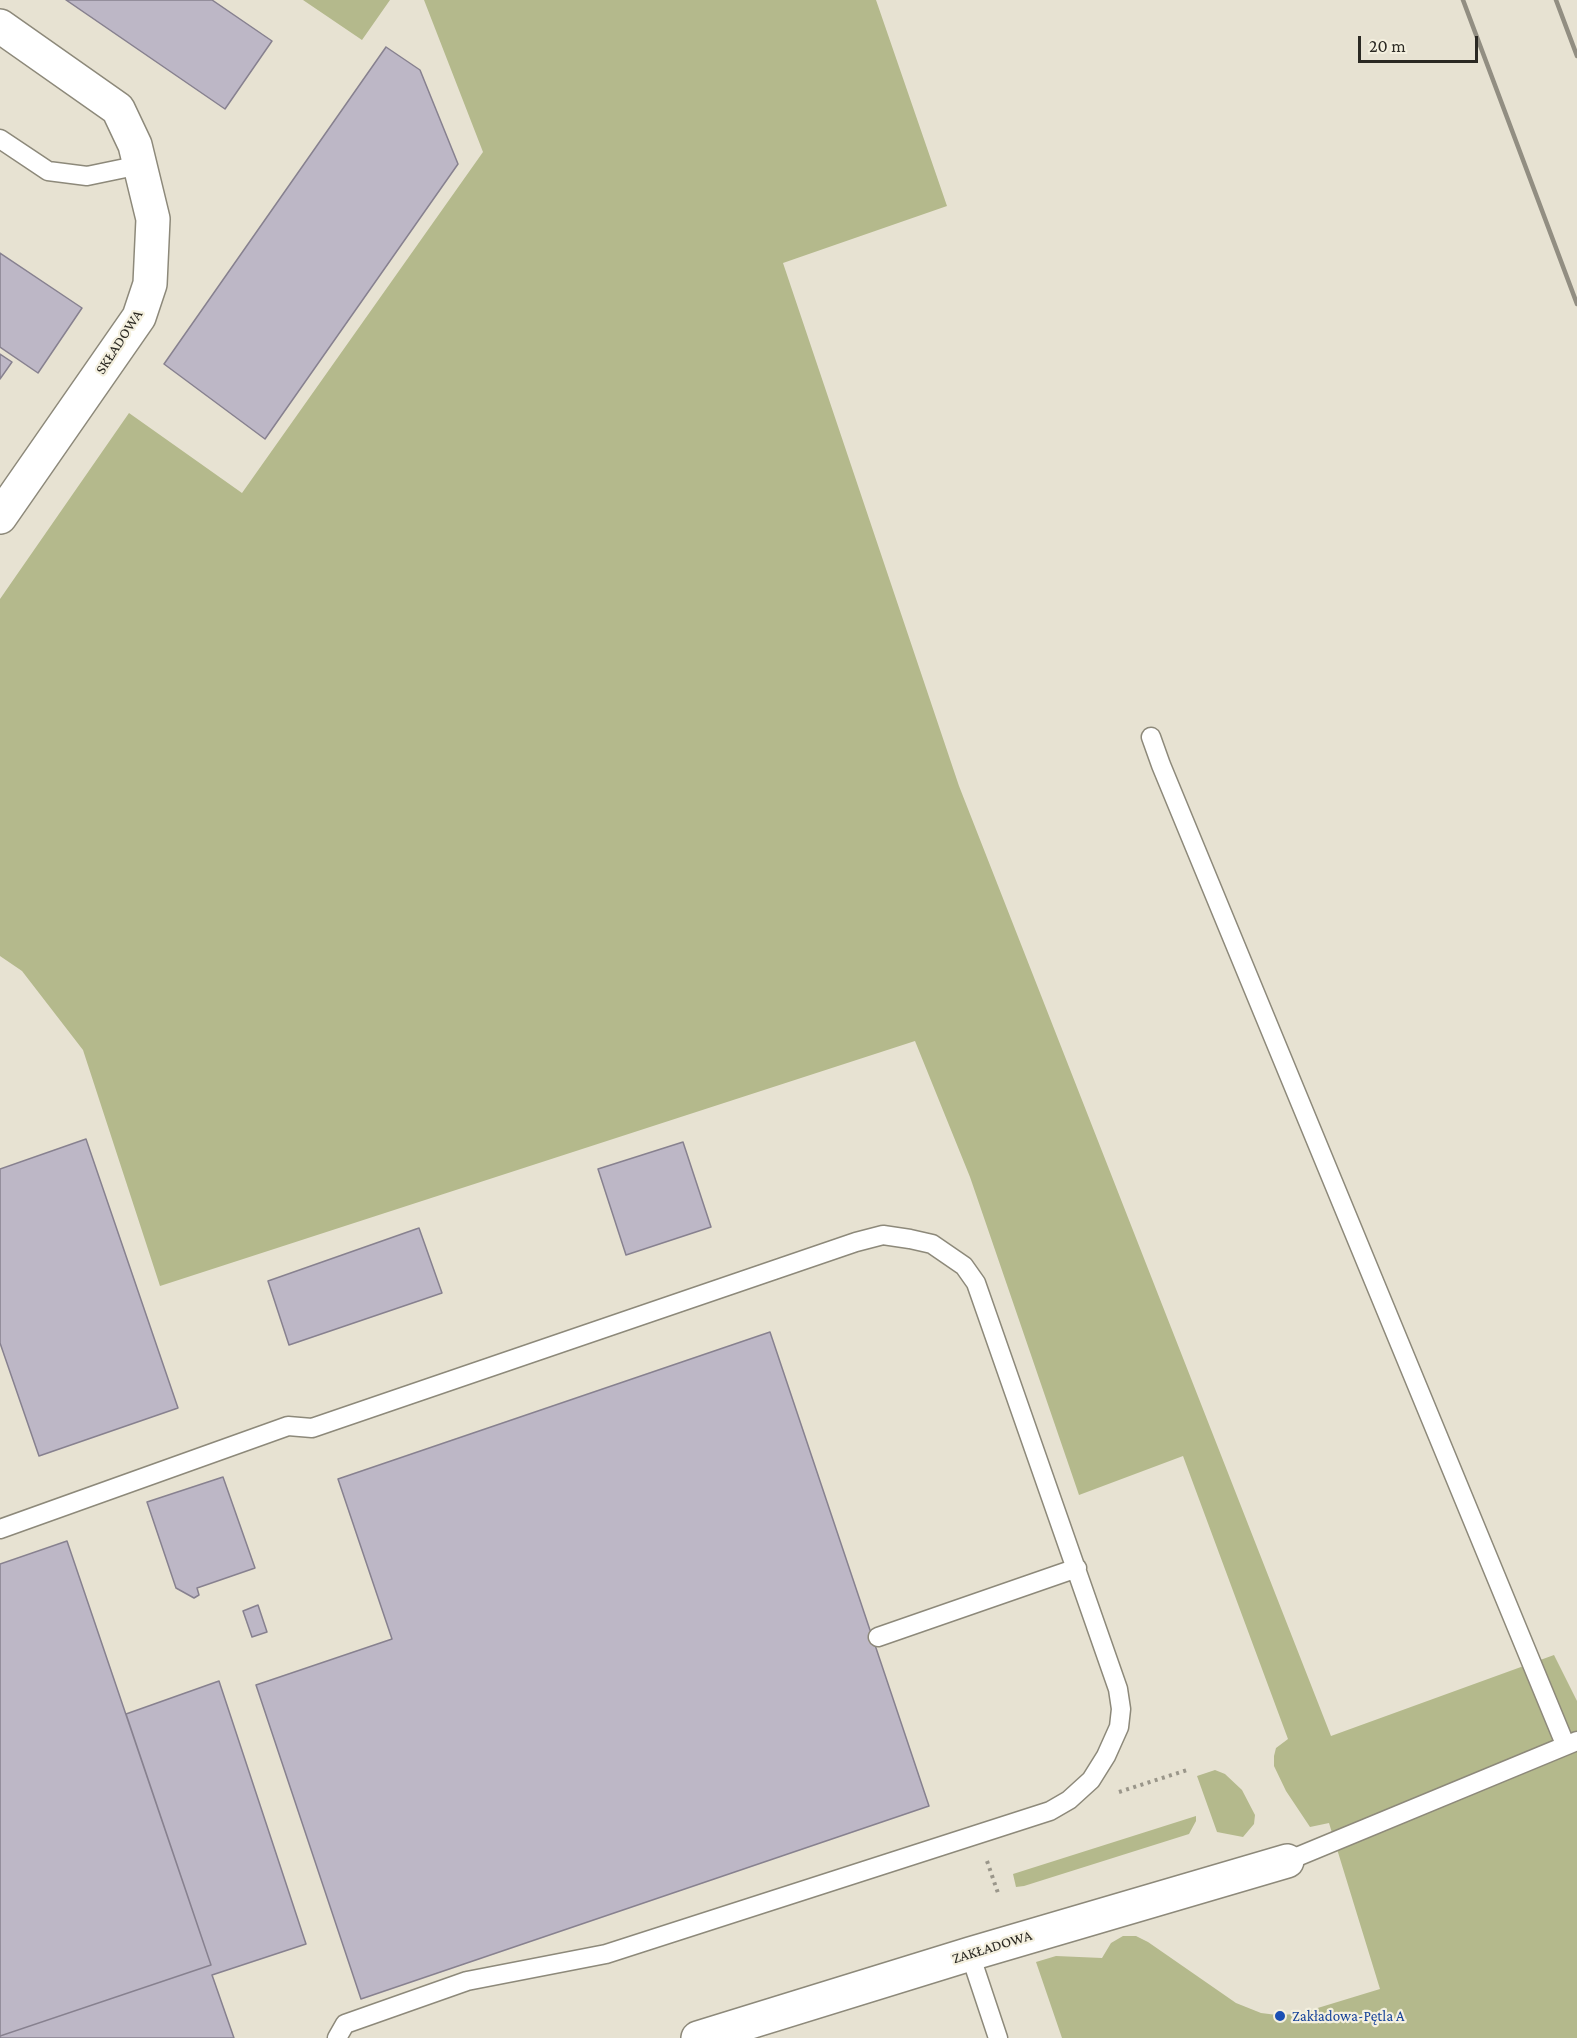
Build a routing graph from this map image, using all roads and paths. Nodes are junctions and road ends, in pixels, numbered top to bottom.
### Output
1 (0, 26) edge
2 (0, 138) edge
3 (140, 165) junction
4 (0, 517) edge
5 (1151, 737) dead end
6 (0, 1529) edge
7 (1077, 1568) junction
8 (878, 1636) dead end
9 (1571, 1742) edge
10 (1187, 1770) dead end
11 (1093, 1776) junction
12 (1287, 1862) joint
13 (970, 1953) junction
14 (337, 2038) edge
15 (698, 2038) edge
16 (998, 2038) edge

1 - 3 street, SKŁADOWA
2 - 3 lane
3 - 4 street, SKŁADOWA
5 - 9 lane
6 - 7 lane
7 - 8 lane
7 - 11 lane
9 - 12 lane
10 - 11 path
11 - 14 lane
12 - 13 street, ZAKŁADOWA
13 - 15 street, ZAKŁADOWA
13 - 16 lane

